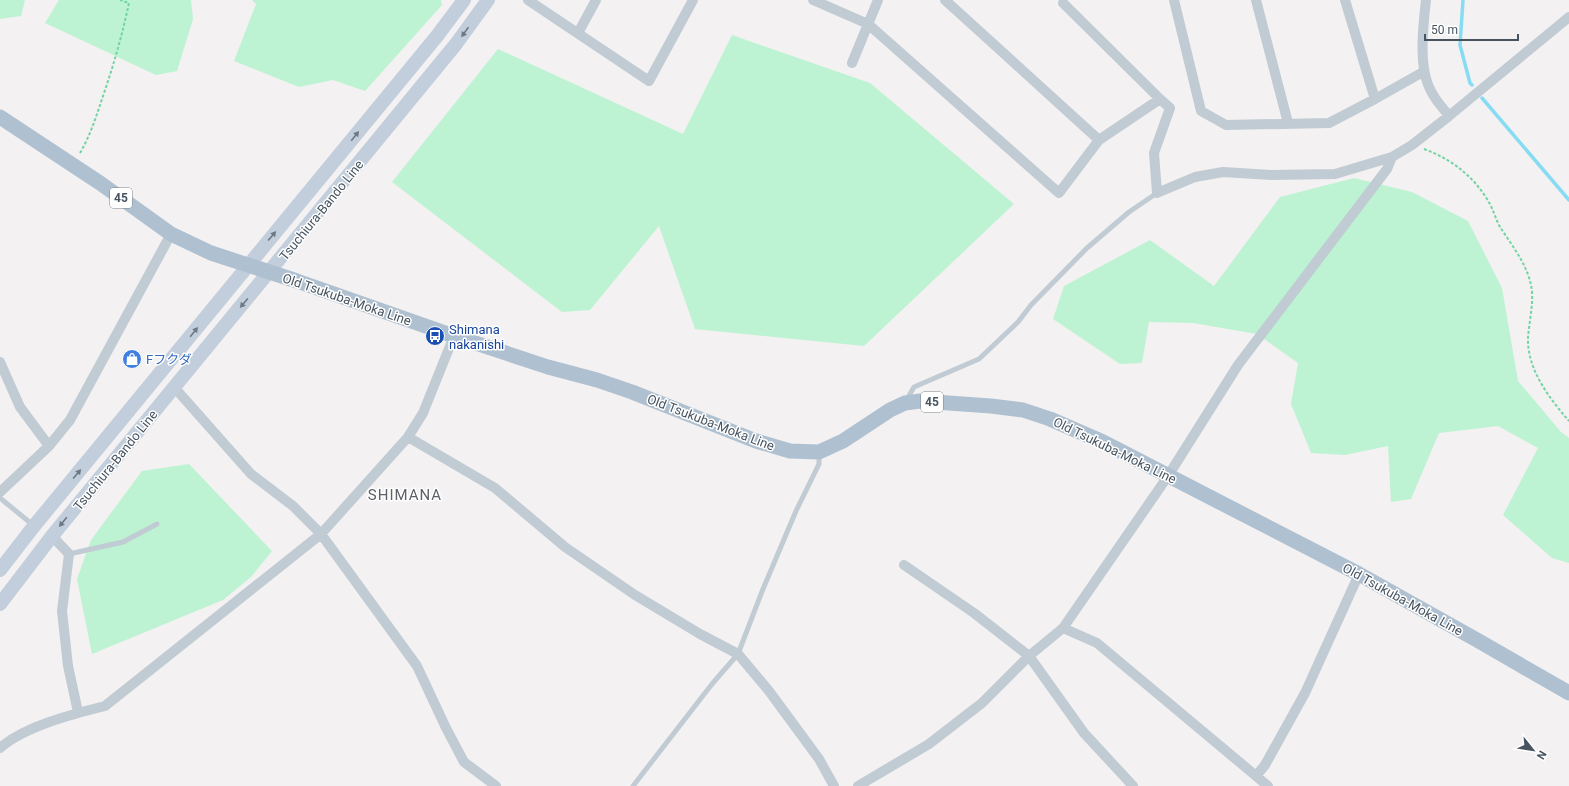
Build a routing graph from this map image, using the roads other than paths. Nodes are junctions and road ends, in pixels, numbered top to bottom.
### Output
1 (464, 0) edge
2 (488, 0) edge
3 (528, 0) edge
4 (596, 0) edge
5 (693, 0) edge
6 (813, 0) edge
7 (878, 0) edge
8 (945, 0) edge
9 (1174, 0) edge
10 (1256, 0) edge
11 (1345, 0) edge
12 (1426, 0) edge
13 (1063, 1) edge
14 (1569, 17) edge
15 (868, 24) junction
16 (578, 33) junction
17 (852, 63) dead end
18 (1423, 72) junction
19 (1160, 99) junction
20 (1375, 99) junction
21 (1449, 116) junction
22 (0, 117) edge
23 (1288, 124) junction
24 (1099, 140) junction
25 (1392, 157) junction
26 (1157, 193) junction
27 (171, 234) junction
28 (248, 266) junction
29 (269, 273) junction
30 (454, 336) junction
31 (0, 362) edge
32 (174, 387) junction
33 (904, 403) junction
34 (408, 437) junction
35 (48, 446) junction
36 (819, 452) junction
37 (1168, 476) junction
38 (0, 492) edge
39 (0, 498) edge
40 (157, 524) dead end
41 (34, 526) junction
42 (321, 534) junction
43 (52, 536) junction
44 (69, 554) junction
45 (904, 564) dead end
46 (0, 570) edge
47 (1359, 574) junction
48 (0, 604) edge
49 (1063, 628) junction
50 (738, 654) junction
51 (1029, 656) junction
52 (1569, 693) edge
53 (78, 712) junction
54 (0, 748) edge
55 (1256, 776) junction
56 (496, 786) edge
57 (634, 786) edge
58 (834, 786) edge
59 (858, 786) edge
60 (1133, 786) edge
61 (1268, 786) edge

28 -> 1 main road, Tsuchiura-Bando Line
2 -> 29 main road, Tsuchiura-Bando Line
3 - 16 street
4 - 16 street
5 - 16 street
6 - 15 street
7 - 15 street
8 - 24 street
9 - 23 street
10 - 23 street
11 - 20 street
12 - 18 street
13 - 19 street
14 - 21 street
15 - 17 street
15 - 24 street
18 - 20 street
18 - 21 street
19 - 24 street
19 - 26 street
20 - 23 street
21 - 25 street
22 - 27 main road, Old Tsukuba-Moka Line / 45
25 - 26 street
25 - 37 street
26 - 33 lane
27 - 28 main road, Old Tsukuba-Moka Line / 45
27 - 35 street
28 - 29 main road, Old Tsukuba-Moka Line / 45
41 -> 28 main road, Tsuchiura-Bando Line
29 - 30 main road, Old Tsukuba-Moka Line / 45
29 -> 32 main road, Tsuchiura-Bando Line
30 - 34 street
30 - 36 main road, Old Tsukuba-Moka Line / 45
31 - 35 street
32 - 42 street
32 -> 43 main road, Tsuchiura-Bando Line
33 - 36 main road, Old Tsukuba-Moka Line / 45
33 - 37 main road, Old Tsukuba-Moka Line / 45
34 - 42 street
34 - 50 street
35 - 38 street
36 - 50 lane
37 - 47 main road, Old Tsukuba-Moka Line / 45
37 - 49 street
39 - 41 lane
40 - 44 lane
41 - 46 main road, Tsuchiura-Bando Line
42 - 53 street
42 - 56 street
43 - 44 street
43 - 48 main road, Tsuchiura-Bando Line
44 - 53 street
45 - 51 street
47 - 52 main road, Old Tsukuba-Moka Line / 45
47 - 55 street
49 - 51 street
49 - 55 street
50 - 57 lane
50 - 58 street
51 - 59 street
51 - 60 street
53 - 54 street
55 - 61 street

